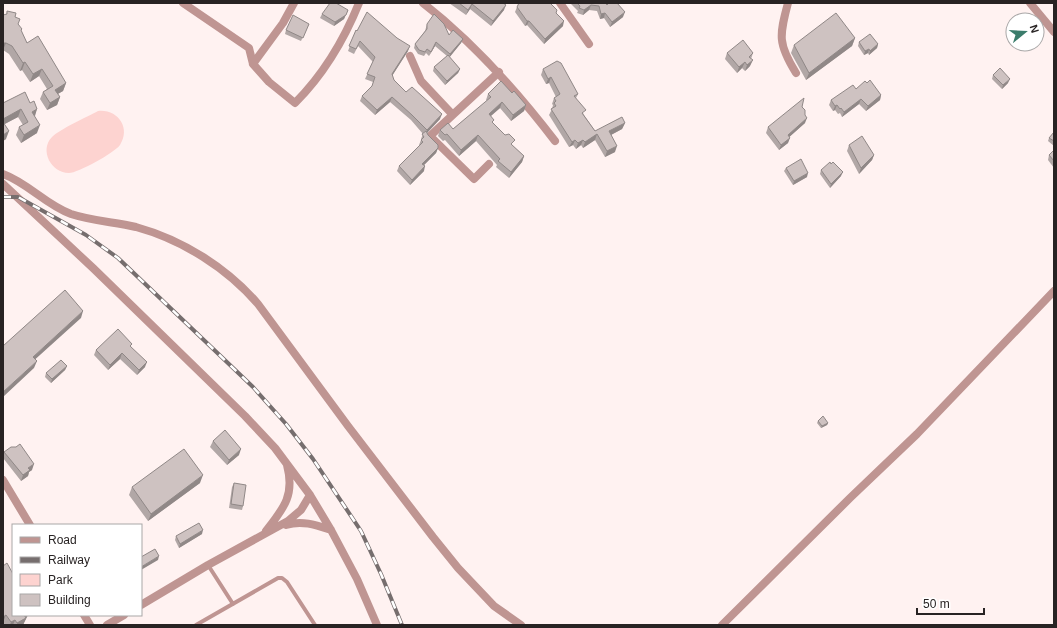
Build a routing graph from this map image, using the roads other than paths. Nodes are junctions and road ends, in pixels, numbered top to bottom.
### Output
1 (183, 3) edge
2 (294, 3) edge
3 (359, 3) edge
4 (423, 3) edge
5 (560, 3) edge
6 (788, 3) edge
7 (1030, 3) edge
8 (1054, 32) edge
9 (589, 44) dead end
10 (410, 56) dead end
11 (253, 64) junction
12 (499, 72) junction
13 (796, 73) dead end
14 (452, 114) junction
15 (555, 142) dead end
16 (489, 164) dead end
17 (3, 174) edge
18 (3, 184) edge
19 (1054, 291) edge
20 (285, 461) junction
21 (3, 480) edge
22 (310, 495) junction
23 (29, 524) edge
24 (331, 530) junction
25 (265, 533) junction
26 (208, 565) junction
27 (142, 604) edge
28 (233, 604) junction
29 (85, 616) edge
30 (122, 616) edge
31 (90, 625) edge
32 (107, 625) edge
33 (196, 625) edge
34 (315, 625) edge
35 (377, 625) edge
36 (521, 625) edge
37 (722, 625) edge

1 - 11 street
2 - 11 street
3 - 11 street
4 - 12 street
5 - 9 street
6 - 13 street
7 - 8 street
10 - 14 street
12 - 14 street
12 - 15 street
14 - 16 street
17 - 36 street
18 - 20 street
19 - 37 street
20 - 22 street
20 - 25 street
21 - 23 street
22 - 24 street
22 - 25 street
24 - 25 street
24 - 35 street
25 - 26 street
26 - 27 street
26 - 28 lane
28 - 33 lane
28 - 34 lane
29 - 31 street
30 - 32 street

